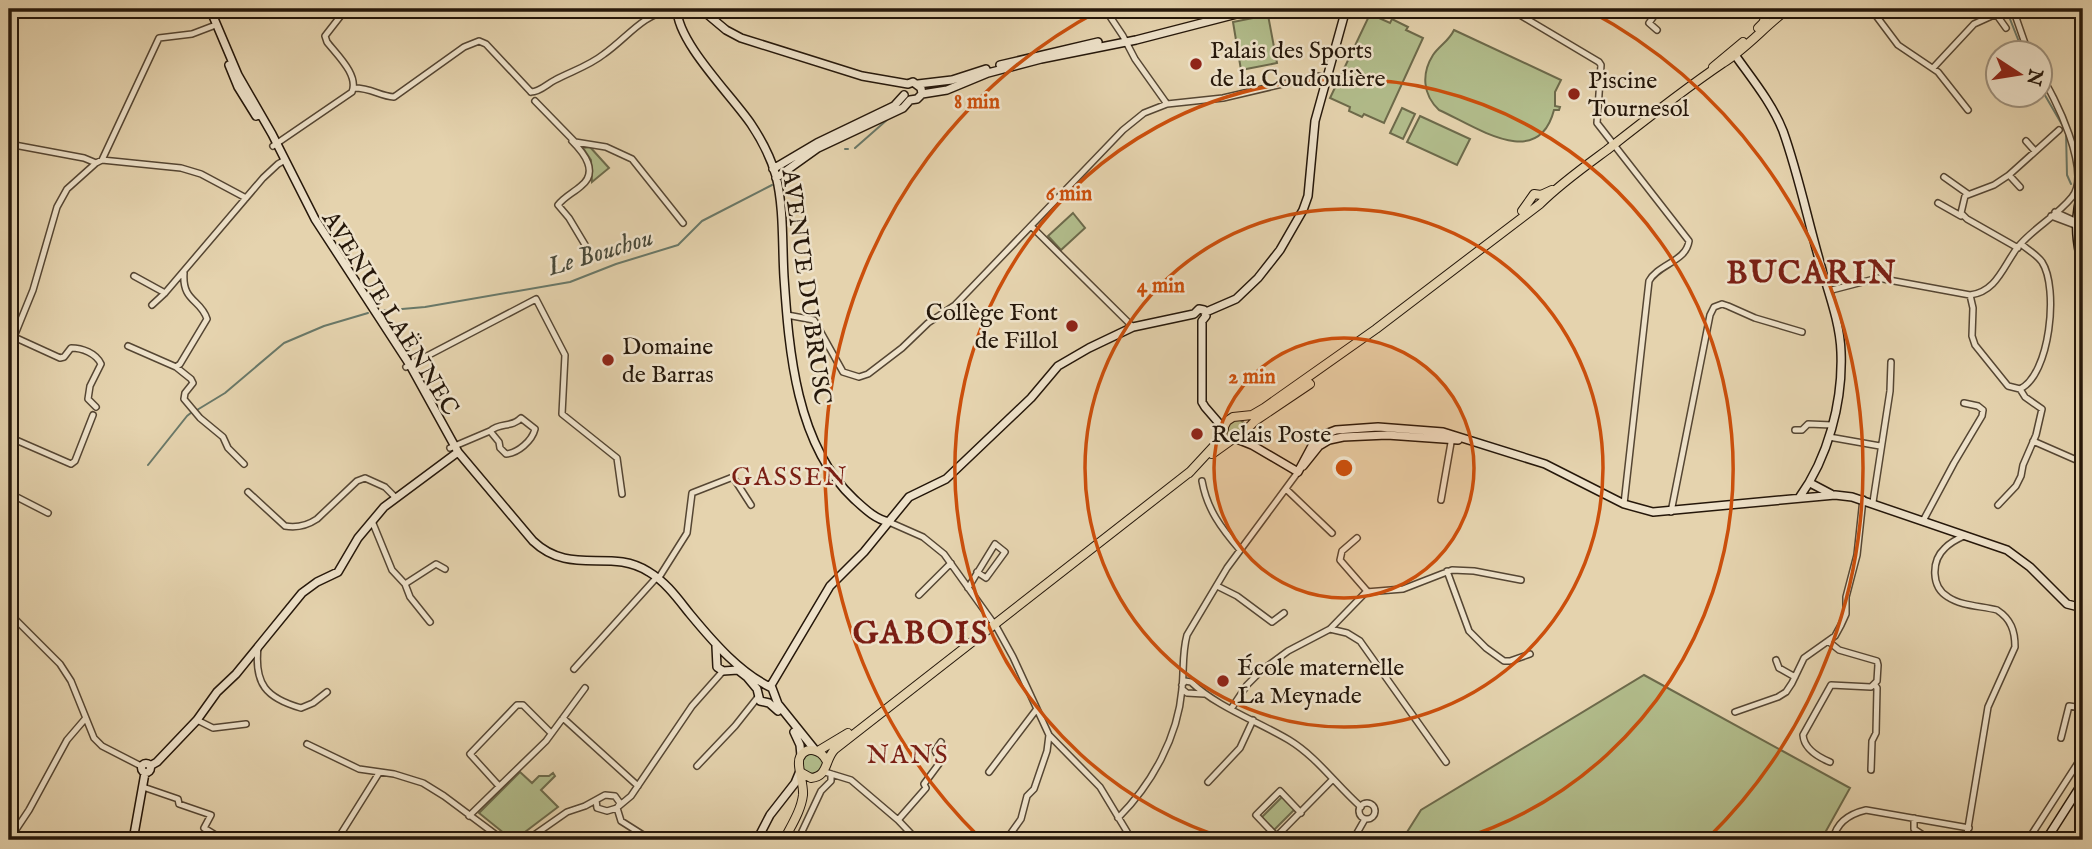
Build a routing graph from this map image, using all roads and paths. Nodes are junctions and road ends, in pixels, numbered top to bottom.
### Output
1 (208, 9) edge
2 (346, 9) edge
3 (671, 9) edge
4 (677, 9) edge
5 (701, 9) edge
6 (1105, 9) edge
7 (1256, 9) edge
8 (1359, 9) edge
9 (1368, 9) edge
10 (1510, 9) edge
11 (1659, 9) edge
12 (1871, 9) edge
13 (2013, 9) edge
14 (1786, 10) edge
15 (1346, 11) edge
16 (1769, 14) edge
17 (215, 26) junction
18 (2006, 28) dead end
19 (1657, 30) dead end
20 (2023, 38) edge
21 (1125, 40) junction
22 (1735, 55) junction
23 (1933, 68) junction
24 (1708, 72) junction
25 (1327, 78) junction
26 (918, 84) junction
27 (354, 88) junction
28 (533, 92) junction
29 (906, 92) junction
30 (922, 94) junction
31 (2054, 97) edge
32 (1167, 104) junction
33 (1969, 110) dead end
34 (2059, 130) dead end
35 (570, 139) junction
36 (2026, 141) dead end
37 (9, 144) edge
38 (275, 145) junction
39 (1614, 145) junction
40 (2035, 151) junction
41 (99, 161) junction
42 (283, 161) junction
43 (2083, 161) edge
44 (2076, 167) junction
45 (773, 169) junction
46 (2009, 175) junction
47 (1944, 177) dead end
48 (776, 178) junction
49 (2020, 187) dead end
50 (2083, 187) edge
51 (1968, 194) junction
52 (246, 198) junction
53 (1938, 203) dead end
54 (2083, 210) edge
55 (2053, 214) junction
56 (1967, 219) junction
57 (2076, 222) junction
58 (683, 223) dead end
59 (1031, 226) junction
60 (2082, 235) edge
61 (2019, 246) junction
62 (593, 258) dead end
63 (2083, 268) edge
64 (185, 270) junction
65 (134, 276) dead end
66 (172, 286) junction
67 (186, 289) junction
68 (1828, 291) junction
69 (165, 293) junction
70 (1970, 295) junction
71 (152, 305) dead end
72 (1206, 312) junction
73 (1195, 314) junction
74 (787, 315) junction
75 (1202, 321) junction
76 (1133, 327) junction
77 (1376, 329) junction
78 (1802, 332) dead end
79 (14, 337) junction
80 (128, 346) dead end
81 (9, 349) edge
82 (1891, 362) dead end
83 (408, 366) junction
84 (176, 367) junction
85 (2020, 389) junction
86 (1964, 403) dead end
87 (96, 407) dead end
88 (93, 415) dead end
89 (1212, 415) junction
90 (1230, 418) junction
91 (1240, 418) junction
92 (1832, 425) junction
93 (1224, 429) junction
94 (1794, 430) dead end
95 (490, 431) junction
96 (1240, 436) junction
97 (9, 437) edge
98 (1452, 437) junction
99 (1829, 437) junction
100 (2033, 441) junction
101 (1880, 446) junction
102 (455, 450) junction
103 (2081, 462) dead end
104 (244, 464) dead end
105 (1298, 472) junction
106 (1189, 473) junction
107 (1202, 481) dead end
108 (1810, 483) junction
109 (1286, 489) junction
110 (248, 492) dead end
111 (9, 493) edge
112 (622, 494) dead end
113 (1835, 495) junction
114 (1806, 497) junction
115 (396, 498) junction
116 (1441, 499) dead end
117 (1863, 499) junction
118 (1873, 502) junction
119 (1624, 504) junction
120 (751, 505) dead end
121 (1998, 505) dead end
122 (1671, 512) junction
123 (48, 513) dead end
124 (1923, 520) junction
125 (372, 521) junction
126 (889, 522) junction
127 (1332, 533) dead end
128 (1965, 535) junction
129 (1357, 538) dead end
130 (1240, 550) junction
131 (951, 564) junction
132 (445, 569) dead end
133 (1447, 571) junction
134 (977, 572) junction
135 (657, 578) junction
136 (1521, 580) dead end
137 (405, 584) junction
138 (1217, 586) junction
139 (968, 588) junction
140 (1367, 591) junction
141 (919, 595) dead end
142 (2083, 608) edge
143 (9, 613) edge
144 (1284, 613) dead end
145 (430, 622) dead end
146 (995, 624) junction
147 (1330, 629) junction
148 (1828, 641) junction
149 (716, 645) junction
150 (258, 648) junction
151 (725, 654) junction
152 (1530, 654) dead end
153 (717, 657) junction
154 (1776, 660) dead end
155 (732, 661) junction
156 (1182, 667) junction
157 (574, 669) dead end
158 (723, 669) junction
159 (1795, 677) junction
160 (1192, 683) junction
161 (1875, 685) junction
162 (585, 688) dead end
163 (1185, 690) junction
164 (327, 692) dead end
165 (1207, 694) junction
166 (765, 695) junction
167 (2083, 708) edge
168 (1231, 709) junction
169 (1036, 710) junction
170 (1735, 712) dead end
171 (562, 718) junction
172 (85, 719) junction
173 (197, 720) junction
174 (1253, 720) junction
175 (246, 724) dead end
176 (863, 726) junction
177 (551, 733) junction
178 (1049, 735) junction
179 (2062, 738) dead end
180 (942, 742) dead end
181 (307, 744) dead end
182 (816, 750) junction
183 (2083, 755) edge
184 (801, 756) junction
185 (826, 760) junction
186 (1446, 762) dead end
187 (1830, 762) dead end
188 (697, 766) dead end
189 (145, 768) junction
190 (1871, 770) dead end
191 (801, 771) junction
192 (989, 772) dead end
193 (379, 773) junction
194 (828, 773) junction
195 (815, 778) junction
196 (1333, 779) junction
197 (1208, 782) dead end
198 (2083, 782) edge
199 (499, 786) junction
200 (143, 787) junction
201 (636, 788) junction
202 (618, 797) junction
203 (596, 800) junction
204 (618, 807) junction
205 (1360, 807) junction
206 (576, 810) junction
207 (599, 810) junction
208 (1301, 813) junction
209 (469, 816) junction
210 (1118, 818) junction
211 (1914, 818) junction
212 (1365, 819) junction
213 (898, 820) junction
214 (1969, 828) junction
215 (1275, 839) edge
216 (9, 840) edge
217 (133, 840) edge
218 (216, 840) edge
219 (337, 840) edge
220 (503, 840) edge
221 (527, 840) edge
222 (651, 840) edge
223 (757, 840) edge
224 (786, 840) edge
225 (798, 840) edge
226 (917, 840) edge
227 (1006, 840) edge
228 (1132, 840) edge
229 (1353, 840) edge
230 (1833, 840) edge
231 (1931, 840) edge
232 (1966, 840) edge
233 (2028, 840) edge
234 (2046, 840) edge

1 - 17 street, AVENUE LAËNNEC
2 - 27 street
3 - 28 street
4 - 45 street, AVENUE DU BRUSC
5 - 29 street
6 - 21 street
7 - 21 street
8 - 9 street
8 - 15 street
10 - 39 street
11 - 19 street
12 - 23 street
13 - 20 street
14 - 16 main road
15 - 25 street
16 - 22 main road
16 - 24 main road
17 - 38 street, AVENUE LAËNNEC
17 - 41 street
18 - 23 street
21 - 26 street
21 - 30 street
21 - 32 street
22 - 24 main road
22 - 68 street
23 - 33 street
24 - 39 main road
25 - 32 street
25 - 72 street
26 - 29 street
26 - 30 street
27 - 28 street
27 - 38 street
28 - 35 street
29 - 30 street
29 - 45 street
29 - 48 street
31 - 44 street
32 - 59 street
34 - 40 street
35 - 58 street
35 - 62 street
36 - 40 street
37 - 41 street
38 - 42 street, AVENUE LAËNNEC
39 - 77 main road
39 - 119 street
40 - 46 street
41 - 52 street
41 - 79 street
42 - 52 street
42 - 83 street, AVENUE LAËNNEC
43 - 44 street
44 - 55 street
45 - 48 street, AVENUE DU BRUSC
46 - 49 street
46 - 51 street
47 - 51 street
48 - 74 street, AVENUE DU BRUSC
50 - 57 street
51 - 56 street
52 - 64 street
53 - 56 street
54 - 57 street
54 - 60 street
55 - 57 street
55 - 61 street
56 - 61 street
57 - 60 street
57 - 63 street
59 - 74 street
59 - 76 street
61 - 70 street
61 - 85 street
64 - 66 street
64 - 67 street
65 - 69 street
66 - 67 street
66 - 69 street
67 - 84 street
68 - 70 street
68 - 92 street
69 - 71 street
70 - 85 street
72 - 73 street
72 - 75 street
73 - 75 street
73 - 76 street
74 - 126 street, AVENUE DU BRUSC
75 - 89 street
76 - 126 street
77 - 91 main road
77 - 96 main road
78 - 122 street
79 - 81 street
79 - 87 street
80 - 84 street
82 - 101 street
83 - 102 street, AVENUE LAËNNEC
83 - 112 street
84 - 104 street
85 - 100 street
86 - 124 street
88 - 97 street
89 - 90 street
89 - 93 street
90 - 91 main road
90 - 93 main road
91 - 96 main road
92 - 94 street
92 - 99 street
93 - 96 main road
93 - 106 main road
95 - 95 street
95 - 102 street
96 - 105 street
96 - 106 main road
98 - 105 street
98 - 116 street
98 - 119 street
99 - 101 street
99 - 108 street
100 - 103 street
100 - 121 street
101 - 118 street
102 - 115 street
102 - 135 street, AVENUE LAËNNEC
105 - 109 street
106 - 146 main road
107 - 130 street
108 - 113 street
108 - 114 street
109 - 127 street
109 - 130 street
110 - 115 street
111 - 123 street
113 - 114 street
113 - 117 street
114 - 122 street
115 - 125 street
117 - 118 street
117 - 148 street
118 - 124 street
119 - 122 street
120 - 135 street
124 - 128 street
125 - 137 street
125 - 150 street
126 - 131 street
126 - 166 street
128 - 142 street
128 - 214 street
129 - 140 street
130 - 138 street
131 - 139 street
131 - 141 street
132 - 137 street
133 - 136 street
133 - 140 street
133 - 152 street
134 - 134 street
134 - 139 street
135 - 149 street, AVENUE LAËNNEC
135 - 157 street
137 - 145 street
138 - 144 street
138 - 156 street
139 - 146 street
140 - 147 street
143 - 172 street
146 - 169 street
146 - 176 main road
147 - 168 street
147 - 186 street
148 - 159 street
148 - 161 street
149 - 151 street, AVENUE LAËNNEC
149 - 153 street
150 - 164 street
150 - 173 street
151 - 153 street
151 - 155 street, AVENUE LAËNNEC
153 - 158 street
154 - 159 street
155 - 158 street
155 - 166 street
156 - 160 street
156 - 163 street
158 - 166 street
158 - 201 street
159 - 170 street
160 - 163 street
160 - 163 street
160 - 165 street
161 - 187 street
161 - 190 street
162 - 171 street
163 - 165 street
163 - 210 street
165 - 168 street
166 - 182 street
166 - 184 street
166 - 188 street
167 - 179 street
168 - 174 street
169 - 178 street
169 - 192 street
171 - 177 street
171 - 201 street
172 - 189 street
172 - 216 street
173 - 175 street
173 - 189 street
174 - 196 street
174 - 197 street
176 - 182 main road
176 - 185 main road
177 - 199 street
177 - 199 street
178 - 210 street
178 - 227 street
180 - 213 street
181 - 193 street
182 - 184 main road
182 - 185 main road
183 - 233 street
184 - 191 main road
185 - 194 main road
189 - 200 street
191 - 195 main road
191 - 223 street
191 - 224 main road
193 - 209 street
193 - 219 street
194 - 195 main road
194 - 213 street
194 - 225 street
195 - 224 main road
196 - 205 street
196 - 208 street
198 - 234 street
199 - 209 street
200 - 217 street
200 - 218 street
201 - 202 street
201 - 204 street
202 - 203 street
202 - 204 street
203 - 206 street
203 - 207 street
204 - 207 street
204 - 222 street
205 - 212 street
205 - 212 street
206 - 207 street
206 - 221 street
208 - 215 street
208 - 215 street
209 - 220 street
210 - 228 street
211 - 214 street
211 - 230 street
211 - 231 street
212 - 229 street
213 - 226 street
214 - 232 street

